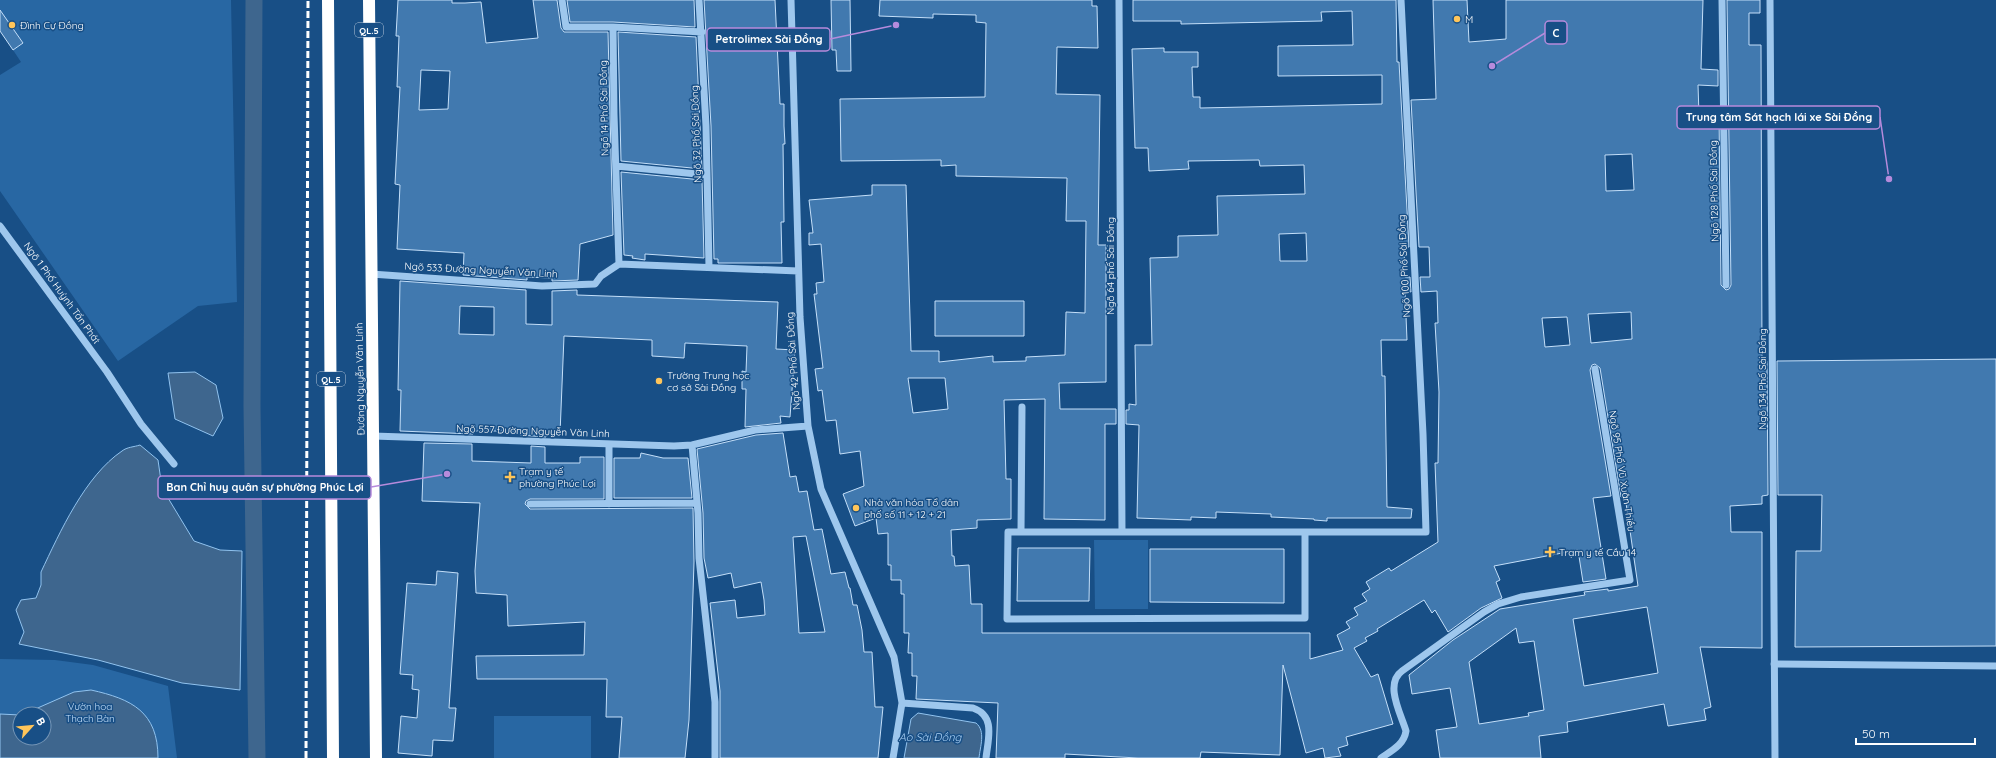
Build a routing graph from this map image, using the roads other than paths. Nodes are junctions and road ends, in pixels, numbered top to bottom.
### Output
1 (328, 0) edge
2 (369, 0) edge
3 (562, 0) edge
4 (699, 0) edge
5 (791, 0) edge
6 (1118, 0) edge
7 (1401, 0) edge
8 (1722, 0) edge
9 (1770, 0) edge
10 (613, 27) junction
11 (702, 32) junction
12 (616, 166) junction
13 (707, 175) junction
14 (0, 226) edge
15 (619, 264) junction
16 (709, 267) junction
17 (798, 271) junction
18 (371, 274) junction
19 (1726, 285) dead end
20 (1595, 369) dead end
21 (1022, 407) dead end
22 (808, 426) junction
23 (373, 436) junction
24 (609, 444) junction
25 (692, 445) junction
26 (174, 464) dead end
27 (697, 503) junction
28 (530, 504) dead end
29 (609, 504) junction
30 (1021, 532) junction
31 (1122, 532) junction
32 (1305, 532) junction
33 (1774, 664) junction
34 (1996, 666) edge
35 (902, 703) junction
36 (334, 758) edge
37 (376, 758) edge
38 (715, 758) edge
39 (893, 758) edge
40 (986, 758) edge
41 (1381, 758) edge
42 (1775, 758) edge

1 - 36 highway, QL.5
2 - 18 highway, Đường Nguyễn Văn Linh / QL.5
3 - 10 street
4 - 11 street, Ngõ 32 Phố Sài Đồng
5 - 17 street, Ngõ 42 Phố Sài Đồng
6 - 31 street, Ngõ 64 phố Sài Đồng
7 - 32 street, Ngõ 100 Phố Sài Đồng
8 - 19 street, Ngõ 128 Phố Sài Đồng
9 - 33 street, Ngõ 134 Phố Sài Đồng
10 - 11 street
10 - 12 street, Ngõ 14 Phố Sài Đồng
11 - 13 street, Ngõ 32 Phố Sài Đồng
12 - 13 street
12 - 15 street, Ngõ 14 Phố Sài Đồng
13 - 16 street, Ngõ 32 Phố Sài Đồng
14 - 26 street, Ngõ 1 Phố Huỳnh Tấn Phát
15 - 16 street
15 - 18 street, Ngõ 533 Đường Nguyễn Văn Linh
16 - 17 street
17 - 22 street, Ngõ 42 Phố Sài Đồng
18 - 23 highway, Đường Nguyễn Văn Linh / QL.5
20 - 41 street, Ngõ 95 Phố Vũ Xuân Thiều
21 - 30 street
22 - 25 street, Ngõ 557 Đường Nguyễn Văn Linh
22 - 35 street, Ngõ 42 Phố Sài Đồng
23 - 24 street, Ngõ 557 Đường Nguyễn Văn Linh
23 - 37 highway, Đường Nguyễn Văn Linh / QL.5
24 - 25 street, Ngõ 557 Đường Nguyễn Văn Linh
24 - 29 street
25 - 27 street
27 - 29 street
27 - 38 street
28 - 29 street
30 - 31 street
30 - 32 street
31 - 32 street
33 - 34 street
33 - 42 street, Ngõ 134 Phố Sài Đồng
35 - 39 street, Ngõ 42 Phố Sài Đồng
35 - 40 street

